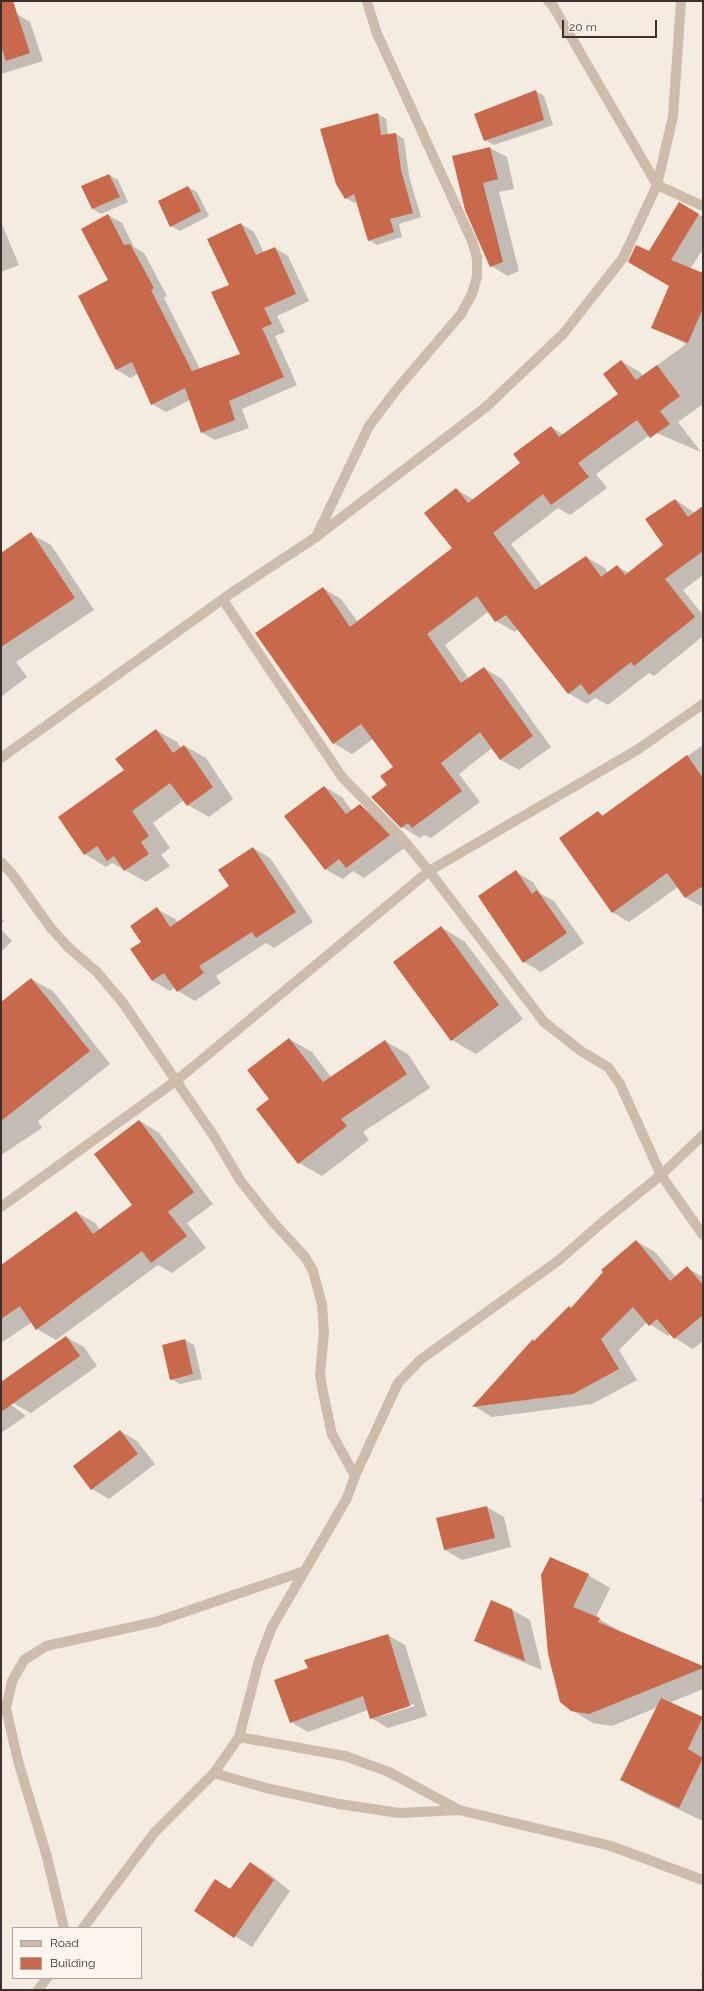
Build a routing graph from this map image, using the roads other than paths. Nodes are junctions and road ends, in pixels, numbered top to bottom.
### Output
1 (367, 1) edge
2 (548, 1) edge
3 (681, 1) edge
4 (656, 185) junction
5 (703, 206) edge
6 (316, 537) junction
7 (223, 600) junction
8 (703, 704) edge
9 (1, 758) edge
10 (1, 862) edge
11 (429, 872) junction
12 (176, 1081) junction
13 (703, 1135) edge
14 (661, 1176) junction
15 (1, 1207) edge
16 (703, 1235) edge
17 (355, 1476) junction
18 (302, 1572) junction
19 (239, 1737) junction
20 (214, 1773) junction
21 (459, 1810) junction
22 (703, 1880) edge
23 (64, 1927) edge
24 (84, 1927) edge
25 (46, 1979) edge
26 (38, 1990) edge

1 - 6 street
2 - 4 street
3 - 4 street
4 - 5 street
4 - 6 street
6 - 7 street
7 - 9 street
7 - 11 street
8 - 11 street
10 - 12 street
11 - 12 street
11 - 14 street
12 - 15 street
12 - 17 street
13 - 14 street
14 - 16 street
14 - 17 street
17 - 18 street
18 - 19 street
18 - 23 street
19 - 20 street
19 - 21 street
20 - 21 street
20 - 24 street
21 - 22 street
25 - 26 street

